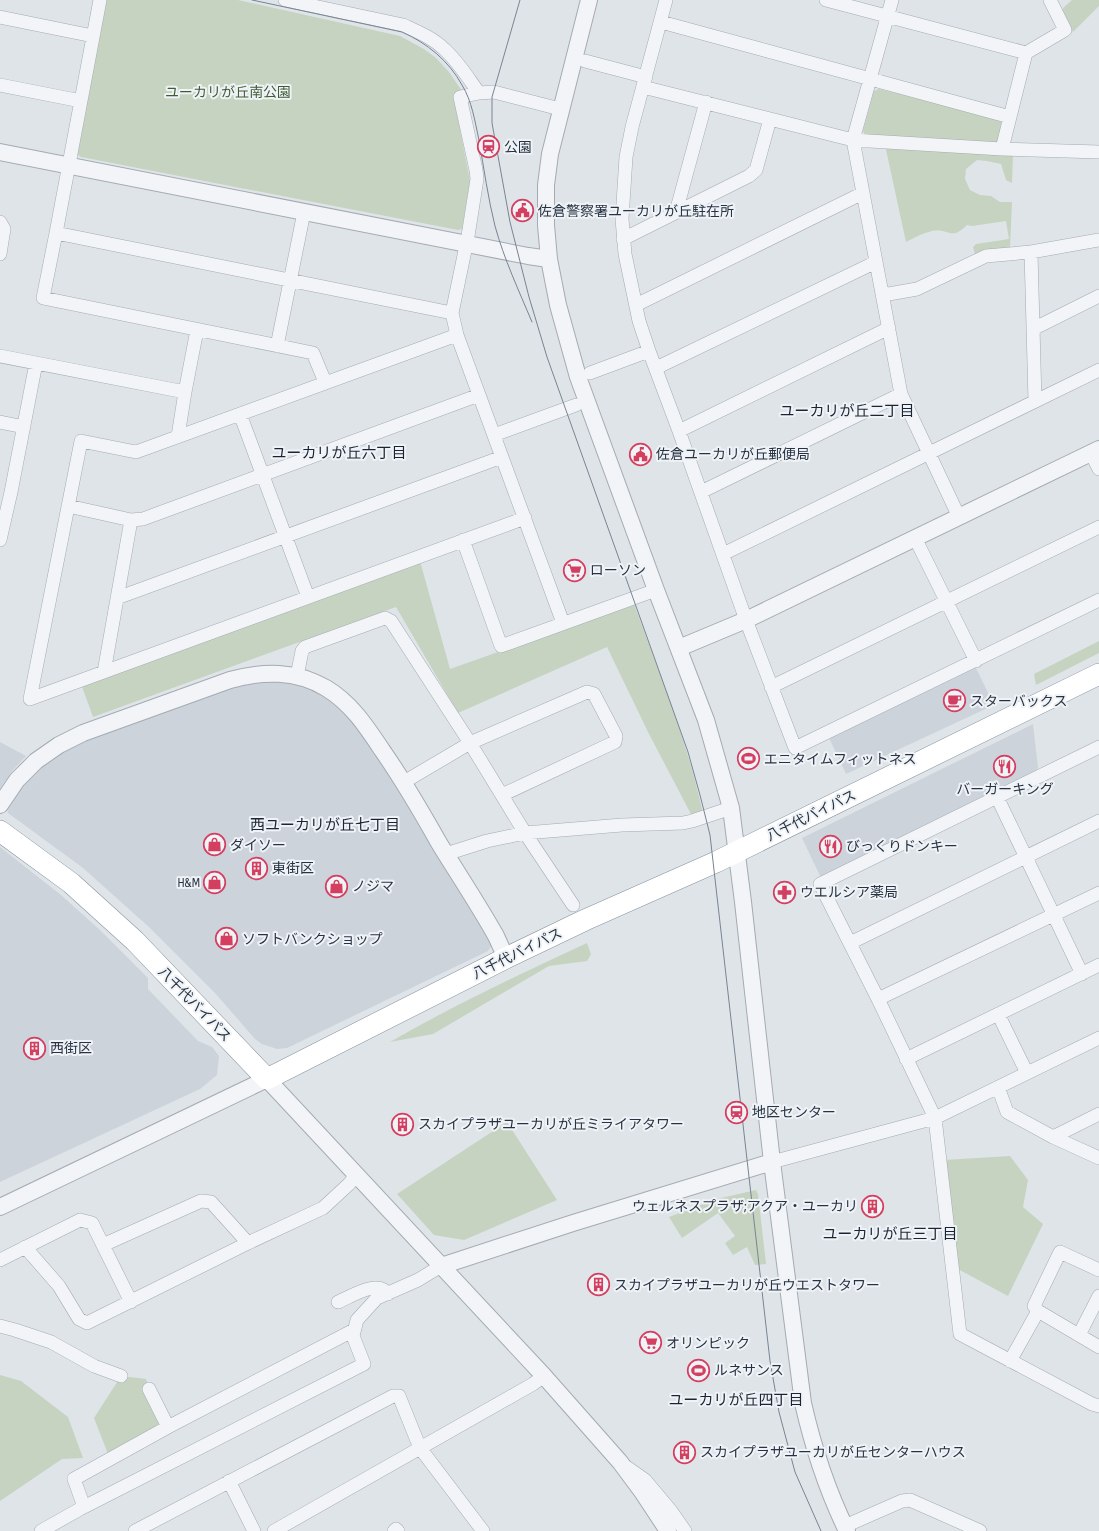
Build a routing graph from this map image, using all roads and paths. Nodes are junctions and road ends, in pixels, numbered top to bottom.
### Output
1 (100, 0) edge
2 (285, 0) edge
3 (589, 0) edge
4 (666, 0) edge
5 (826, 0) edge
6 (892, 0) edge
7 (1056, 3) edge
8 (887, 16) junction
9 (0, 18) edge
10 (661, 22) junction
11 (93, 36) junction
12 (1026, 54) junction
13 (585, 60) dead end
14 (870, 79) junction
15 (645, 82) junction
16 (0, 85) edge
17 (479, 93) junction
18 (81, 101) junction
19 (706, 102) junction
20 (560, 109) junction
21 (1010, 117) junction
22 (770, 119) junction
23 (853, 140) junction
24 (1002, 149) junction
25 (0, 152) edge
26 (1099, 152) edge
27 (68, 166) junction
28 (864, 194) junction
29 (304, 212) junction
30 (676, 212) junction
31 (0, 222) edge
32 (56, 233) junction
33 (623, 239) junction
34 (1099, 240) edge
35 (466, 244) junction
36 (1030, 252) junction
37 (0, 254) edge
38 (550, 259) junction
39 (876, 262) junction
40 (290, 280) junction
41 (882, 295) junction
42 (1099, 296) edge
43 (636, 305) junction
44 (452, 313) junction
45 (889, 328) junction
46 (1033, 329) junction
47 (197, 330) junction
48 (457, 335) junction
49 (277, 346) junction
50 (649, 351) junction
51 (0, 356) edge
52 (36, 363) junction
53 (656, 368) junction
54 (1099, 370) edge
55 (590, 373) dead end
56 (325, 382) junction
57 (185, 392) junction
58 (901, 394) junction
59 (479, 395) junction
60 (1035, 401) junction
61 (576, 405) dead end
62 (240, 414) junction
63 (0, 422) edge
64 (24, 427) junction
65 (679, 431) junction
66 (494, 435) junction
67 (178, 436) junction
68 (1095, 451) edge
69 (929, 453) junction
70 (502, 457) junction
71 (1099, 469) edge
72 (263, 475) junction
73 (6, 491) edge
74 (701, 492) junction
75 (68, 506) junction
76 (959, 517) junction
77 (524, 518) junction
78 (131, 520) junction
79 (1099, 528) edge
80 (286, 536) junction
81 (0, 540) edge
82 (463, 540) junction
83 (920, 546) dead end
84 (723, 554) junction
85 (656, 590) junction
86 (308, 597) junction
87 (117, 598) junction
88 (1099, 600) edge
89 (947, 602) junction
90 (746, 620) junction
91 (564, 623) junction
92 (679, 648) junction
93 (976, 660) junction
94 (104, 672) junction
95 (1099, 674) edge
96 (297, 676) junction
97 (771, 686) junction
98 (470, 743) junction
99 (1099, 747) edge
100 (404, 782) junction
101 (502, 795) junction
102 (997, 797) junction
103 (0, 805) edge
104 (731, 808) junction
105 (1099, 821) edge
106 (0, 831) edge
107 (525, 833) junction
108 (737, 851) junction
109 (446, 854) junction
110 (1026, 857) junction
111 (1099, 893) edge
112 (573, 904) dead end
113 (1054, 914) junction
114 (850, 943) junction
115 (506, 958) junction
116 (1099, 965) edge
117 (1082, 974) junction
118 (878, 999) junction
119 (998, 1014) junction
120 (1099, 1038) edge
121 (906, 1059) junction
122 (1027, 1073) junction
123 (267, 1079) junction
124 (998, 1087) junction
125 (1099, 1114) edge
126 (935, 1118) junction
127 (1053, 1137) junction
128 (1099, 1158) edge
129 (772, 1162) junction
130 (356, 1174) junction
131 (0, 1207) edge
132 (248, 1243) junction
133 (103, 1245) junction
134 (25, 1247) junction
135 (0, 1260) edge
136 (441, 1266) junction
137 (1099, 1270) edge
138 (388, 1294) junction
139 (1099, 1296) edge
140 (130, 1302) junction
141 (338, 1302) dead end
142 (1038, 1311) junction
143 (0, 1326) edge
144 (354, 1330) junction
145 (1079, 1335) junction
146 (1099, 1347) edge
147 (1010, 1361) junction
148 (121, 1376) dead end
149 (544, 1376) junction
150 (149, 1389) dead end
151 (1099, 1406) edge
152 (168, 1427) junction
153 (420, 1448) junction
154 (620, 1462) junction
155 (229, 1481) junction
156 (643, 1493) junction
157 (84, 1507) junction
158 (846, 1528) edge
159 (41, 1531) edge
160 (136, 1531) edge
161 (254, 1531) edge
162 (274, 1531) edge
163 (394, 1531) edge
164 (398, 1531) edge
165 (483, 1531) edge
166 (659, 1531) edge
167 (668, 1531) edge
168 (685, 1531) edge
169 (980, 1531) edge

1 - 11 street
2 - 17 street
3 - 20 street
4 - 10 street
5 - 8 street
6 - 8 street
7 - 12 street
8 - 12 street
8 - 14 street
9 - 11 street
10 - 14 street
10 - 15 street
11 - 18 street
12 - 21 street
13 - 15 street
14 - 21 street
14 - 23 street
15 - 19 street
15 - 33 street
16 - 18 street
17 - 20 street
17 - 35 street
18 - 27 street
19 - 22 street
19 - 30 street
20 - 38 street
21 - 24 street
22 - 23 street
22 - 30 street
23 - 24 street
23 - 28 street
24 - 26 street
25 - 27 street
27 - 29 street
27 - 32 street
28 - 39 street
28 - 43 street
29 - 35 street
29 - 40 street
30 - 33 street
31 - 37 street
32 - 40 street
32 - 47 street
33 - 43 street
34 - 36 street
35 - 38 street
35 - 44 street
36 - 41 street
36 - 46 street
38 - 85 street
39 - 41 street
39 - 53 street
40 - 44 street
40 - 49 street
41 - 45 street
42 - 46 street
43 - 50 street
44 - 48 street
45 - 58 street
45 - 65 street
46 - 60 street
47 - 49 street
47 - 57 street
48 - 56 street
48 - 59 street
49 - 56 street
50 - 53 street
50 - 55 street
51 - 52 street
52 - 57 street
52 - 64 street
53 - 65 street
54 - 60 street
56 - 62 street
57 - 67 street
58 - 69 street
58 - 74 street
59 - 66 street
59 - 72 street
60 - 69 street
61 - 66 street
62 - 67 street
62 - 72 street
63 - 64 street
64 - 73 street
65 - 74 street
66 - 70 street
67 - 75 street
68 - 71 street
68 - 76 street
69 - 76 street
69 - 84 street
70 - 77 street
70 - 80 street
72 - 78 street
72 - 80 street
73 - 81 street
74 - 84 street
75 - 78 street
75 - 94 street
76 - 90 street
77 - 82 street
77 - 91 street
78 - 87 street
79 - 89 street
80 - 86 street
80 - 87 street
82 - 86 street
82 - 91 street
83 - 89 street
84 - 90 street
85 - 91 street
85 - 92 street
86 - 94 street
87 - 94 street
88 - 93 street
89 - 93 street
89 - 97 street
90 - 92 street
90 - 97 street
92 - 104 street
93 - 97 street
95 - 108 highway, 八千代バイパス
96 - 98 street
96 - 100 street
96 - 103 street
98 - 100 street
98 - 101 street
98 - 101 street
99 - 102 street
100 - 109 street
101 - 107 street
102 - 110 street
102 - 114 street
104 - 107 street
104 - 108 street
105 - 110 street
106 - 123 highway, 八千代バイパス
107 - 109 street
107 - 112 street
108 - 115 highway, 八千代バイパス
108 - 129 street
109 - 115 street
110 - 113 street
110 - 114 street
111 - 113 street
113 - 117 street
113 - 118 street
114 - 118 street
115 - 123 highway, 八千代バイパス
116 - 117 street
117 - 119 street
118 - 121 street
119 - 121 street
119 - 122 street
120 - 122 street
121 - 126 street
122 - 124 street
123 - 130 street
123 - 131 street
124 - 126 street
124 - 127 street
125 - 127 street
126 - 129 street
126 - 147 street
127 - 128 street
129 - 136 street
129 - 158 street
130 - 132 street
130 - 136 street
132 - 133 street
132 - 140 street
133 - 134 street
133 - 140 street
134 - 135 street
134 - 140 street
136 - 138 street
136 - 149 street
137 - 142 street
138 - 141 street
138 - 144 street
139 - 145 street
142 - 145 street
142 - 147 street
143 - 148 street
144 - 152 street
144 - 157 street
145 - 146 street
147 - 151 street
149 - 153 street
149 - 154 street
150 - 152 street
152 - 157 street
153 - 155 street
153 - 162 street
153 - 165 street
154 - 156 street
154 - 168 street
155 - 160 street
155 - 161 street
156 - 166 street
156 - 167 street
157 - 159 street
158 - 169 street
163 - 164 street

